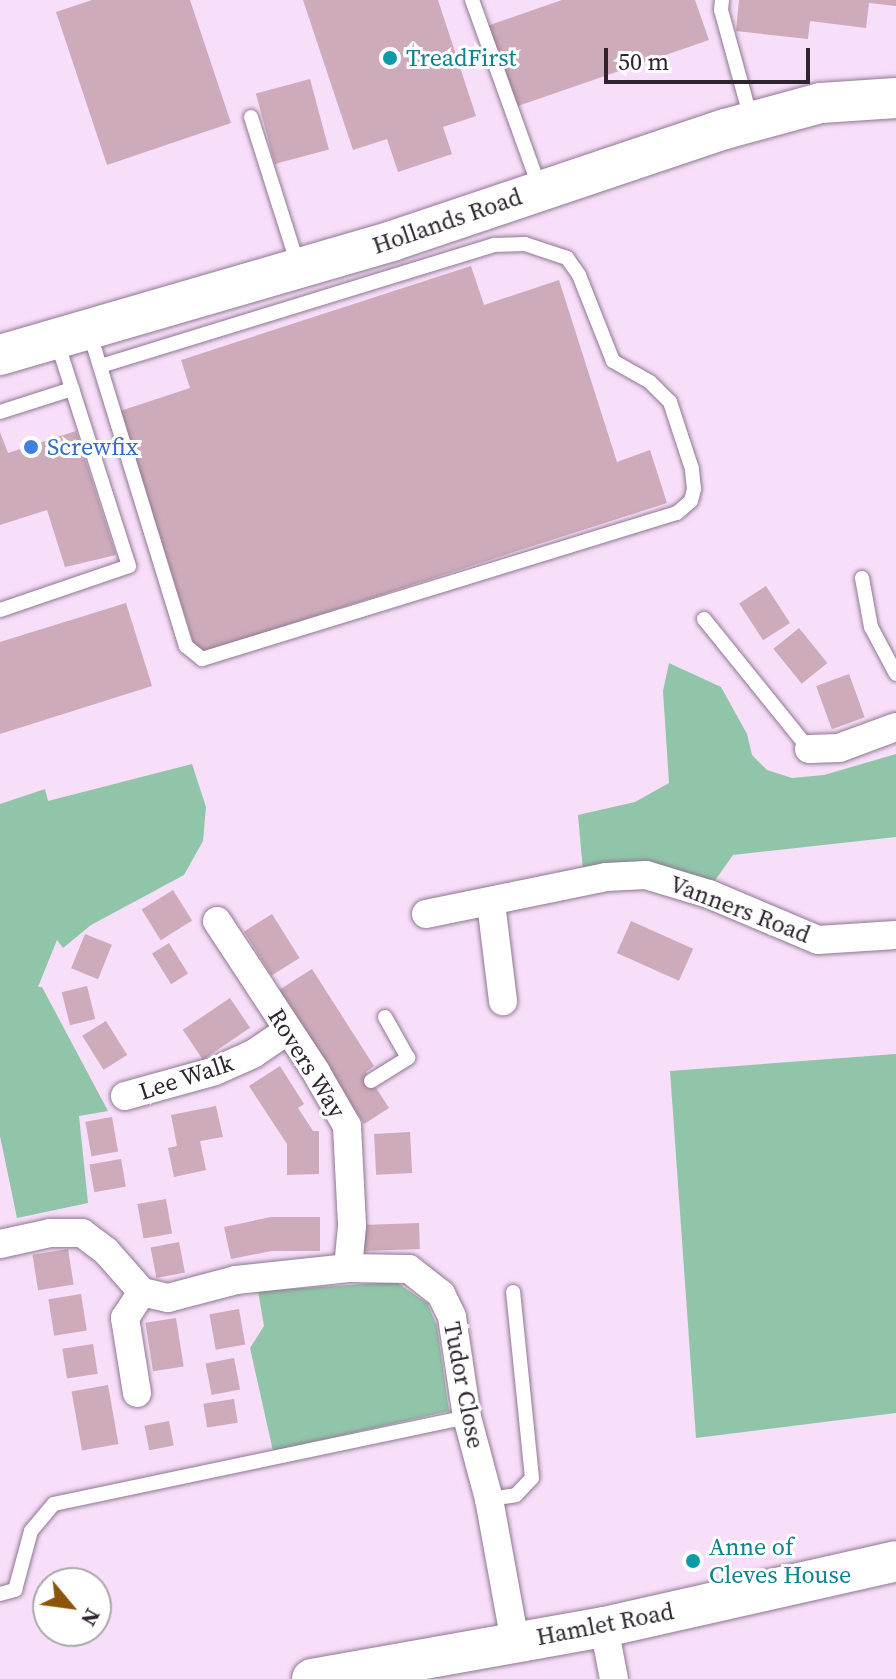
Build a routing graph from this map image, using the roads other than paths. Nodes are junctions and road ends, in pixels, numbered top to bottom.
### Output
1 (472, 0) edge
2 (722, 0) edge
3 (896, 98) edge
4 (251, 117) dead end
5 (751, 121) junction
6 (540, 189) junction
7 (299, 269) junction
8 (82, 345) junction
9 (0, 355) edge
10 (72, 389) junction
11 (0, 412) edge
12 (862, 578) dead end
13 (0, 610) edge
14 (704, 619) dead end
15 (896, 674) edge
16 (896, 727) edge
17 (809, 749) joint
18 (491, 903) junction
19 (426, 914) dead end
20 (217, 921) dead end
21 (896, 935) edge
22 (503, 1001) dead end
23 (385, 1017) dead end
24 (287, 1031) junction
25 (371, 1081) dead end
26 (125, 1096) dead end
27 (0, 1244) edge
28 (348, 1268) junction
29 (142, 1292) junction
30 (513, 1292) dead end
31 (137, 1393) dead end
32 (467, 1417) junction
33 (489, 1499) junction
34 (896, 1561) edge
35 (0, 1594) edge
36 (604, 1627) junction
37 (515, 1642) junction
38 (312, 1679) edge
39 (614, 1679) edge

1 - 6 lane
2 - 5 lane
3 - 5 street, Hollands Road
4 - 7 lane
5 - 6 street, Hollands Road
6 - 7 street, Hollands Road
7 - 8 street, Hollands Road
8 - 8 lane
8 - 9 street, Hollands Road
8 - 10 lane
10 - 11 lane
10 - 13 lane
12 - 15 lane
14 - 17 lane
16 - 17 street
18 - 19 street, Vanners Road
18 - 21 street, Vanners Road
18 - 22 street
20 - 24 street, Rovers Way
23 - 25 lane
24 - 26 street, Lee Walk
24 - 28 street, Rovers Way
27 - 29 street
28 - 29 street, Tudor Close
28 - 32 street, Tudor Close
29 - 31 street
30 - 33 lane
32 - 33 street, Tudor Close
32 - 35 lane
33 - 37 street, Tudor Close
34 - 36 street, Hamlet Road
36 - 37 street, Hamlet Road
36 - 39 street
37 - 38 street, Hamlet Road

